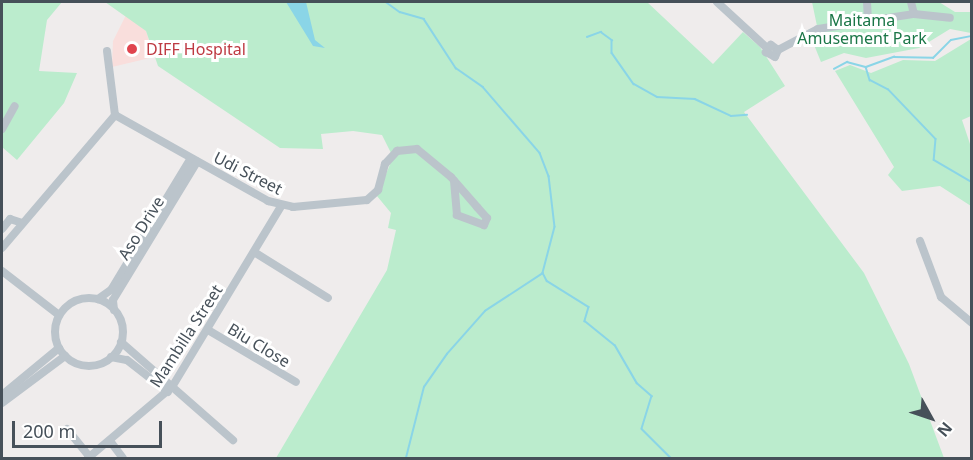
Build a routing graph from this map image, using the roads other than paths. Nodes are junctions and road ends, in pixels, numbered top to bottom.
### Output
1 (717, 2) edge
2 (867, 2) edge
3 (911, 2) edge
4 (914, 14) junction
5 (950, 18) dead end
6 (868, 21) junction
7 (107, 51) dead end
8 (15, 106) dead end
9 (115, 115) junction
10 (2, 129) edge
11 (194, 160) junction
12 (454, 181) junction
13 (281, 206) junction
14 (21, 223) junction
15 (2, 229) edge
16 (920, 241) dead end
17 (2, 248) edge
18 (254, 252) junction
19 (2, 271) edge
20 (328, 298) dead end
21 (98, 299) junction
22 (114, 310) junction
23 (59, 315) junction
24 (972, 323) edge
25 (208, 330) junction
26 (121, 342) junction
27 (59, 348) junction
28 (65, 356) junction
29 (111, 357) junction
30 (296, 382) dead end
31 (170, 389) junction
32 (2, 395) edge
33 (2, 403) edge
34 (67, 429) dead end
35 (110, 441) junction
36 (233, 441) dead end
37 (89, 458) edge
38 (123, 459) edge

1 - 6 street
2 - 6 street
3 - 4 street
4 - 5 street
4 - 6 street
7 - 9 street
8 - 10 street
9 - 11 street, Udi Street
9 - 14 street
11 - 13 street, Udi Street
11 - 21 street, Aso Drive
11 - 22 street, Aso Drive
12 - 12 street
12 - 13 street, Udi Street
13 - 18 street, Mambilla Street
14 - 15 street
14 - 17 street
16 - 24 street
18 - 20 street
18 - 25 street, Mambilla Street
19 - 23 street
21 - 22 street
21 - 23 street
22 - 26 street
23 - 27 street
25 - 30 street, Biu Close
25 - 31 street, Mambilla Street
26 - 29 street
26 - 31 street
27 - 28 street
27 - 32 street
28 - 29 street
28 - 33 street
29 - 31 street
31 - 35 street, Mambilla Street
31 - 36 street
34 - 37 street
35 - 37 street, Mambilla Street
35 - 38 street

